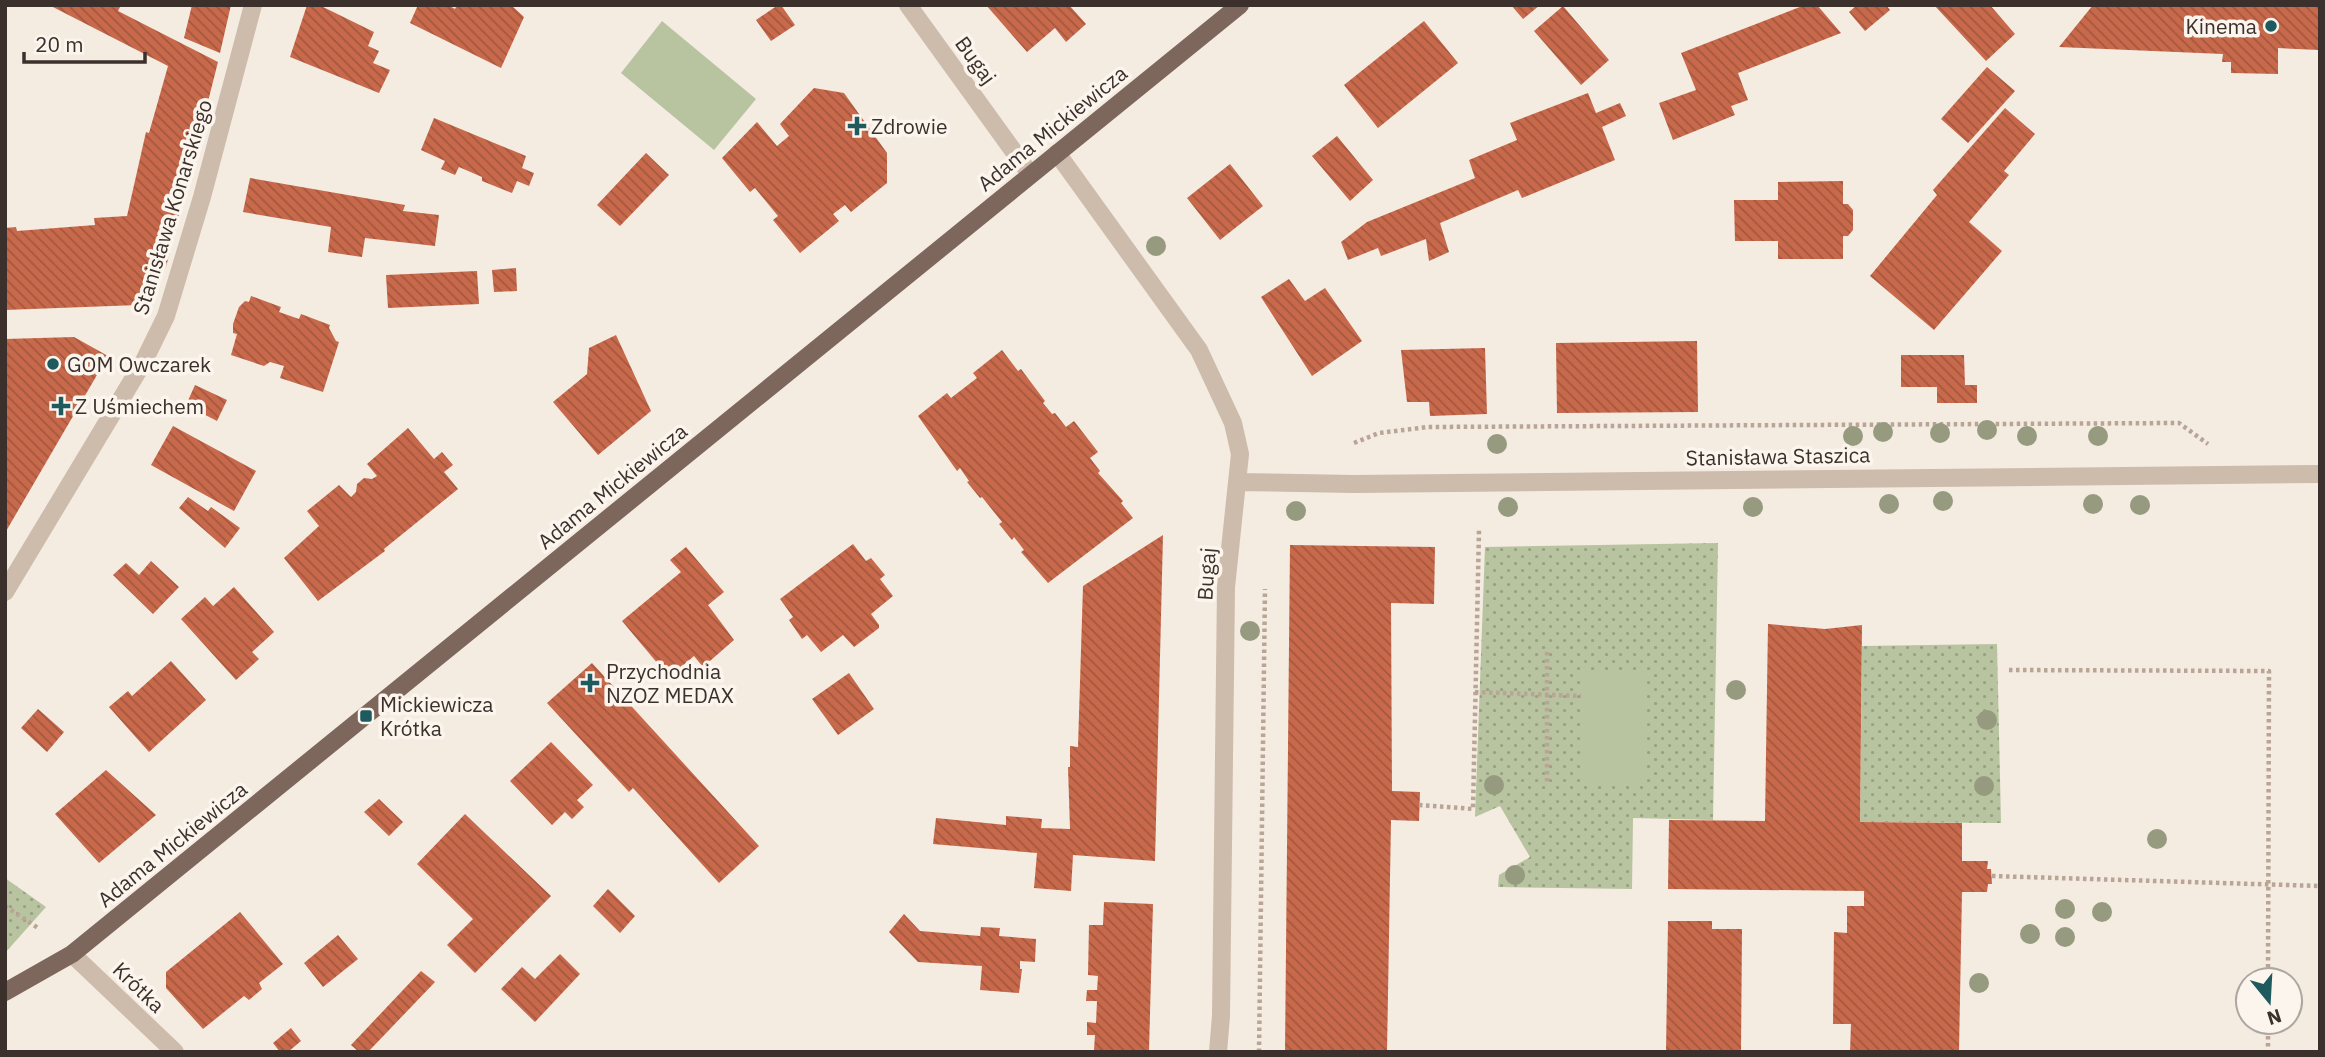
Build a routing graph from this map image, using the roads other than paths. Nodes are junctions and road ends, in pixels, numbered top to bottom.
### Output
1 (253, 5) edge
2 (908, 5) edge
3 (1240, 5) edge
4 (1057, 153) junction
5 (1030, 174) junction
6 (2320, 474) edge
7 (1238, 482) junction
8 (5, 593) edge
9 (72, 954) junction
10 (5, 992) edge
11 (175, 1052) edge
12 (1218, 1052) edge

1 - 8 street, Stanisława Konarskiego
2 - 5 street, Bugaj
3 - 4 main road, Adama Mickiewicza
4 - 5 main road, Adama Mickiewicza
4 - 7 street, Bugaj
5 - 9 main road, Adama Mickiewicza
6 - 7 street, Stanisława Staszica
7 - 12 street, Bugaj
9 - 10 main road, Adama Mickiewicza
9 - 11 street, Krótka

